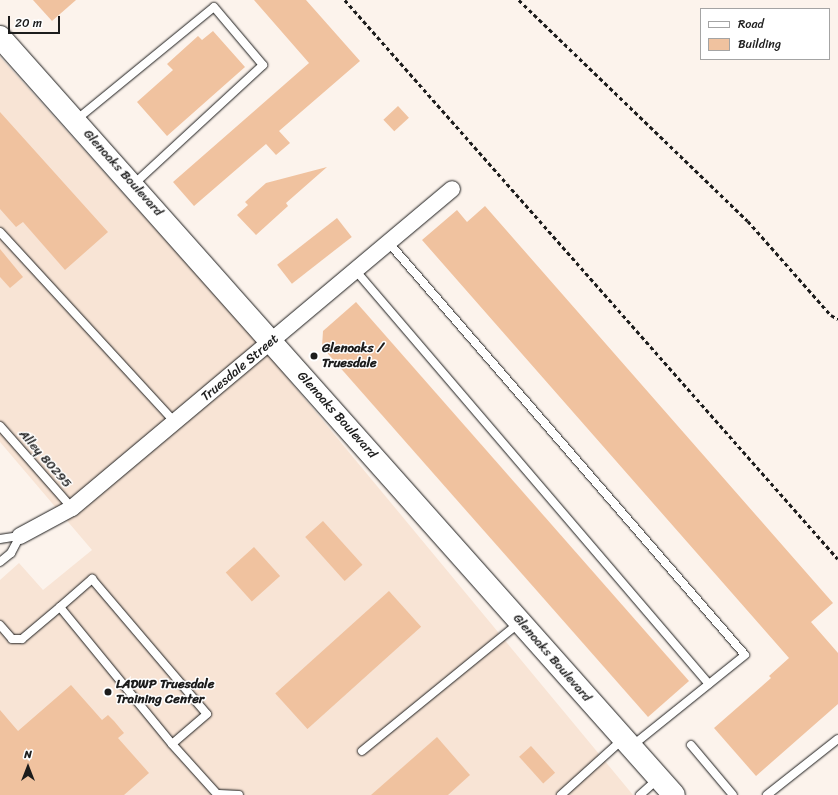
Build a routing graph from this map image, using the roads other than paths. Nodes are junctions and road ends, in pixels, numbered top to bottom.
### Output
1 (0, 37) edge
2 (76, 120) junction
3 (133, 185) junction
4 (452, 189) dead end
5 (0, 232) edge
6 (389, 243) junction
7 (356, 271) junction
8 (272, 341) junction
9 (175, 422) junction
10 (0, 426) edge
11 (72, 508) junction
12 (20, 536) junction
13 (0, 539) edge
14 (0, 562) edge
15 (60, 607) junction
16 (520, 621) junction
17 (0, 625) edge
18 (709, 684) junction
19 (838, 739) edge
20 (627, 743) junction
21 (172, 744) junction
22 (691, 745) dead end
23 (362, 751) dead end
24 (659, 778) junction
25 (218, 794) edge
26 (239, 795) edge
27 (561, 795) edge
28 (640, 795) edge
29 (674, 795) edge
30 (733, 795) edge
31 (767, 795) edge

1 - 2 main road, Glenoaks Boulevard
2 - 3 main road, Glenoaks Boulevard
2 - 3 lane
3 - 8 main road, Glenoaks Boulevard
4 - 6 street, Truesdale Street
5 - 9 lane
6 - 7 street, Truesdale Street
6 - 18 lane
7 - 8 street, Truesdale Street
7 - 18 lane
8 - 9 street, Truesdale Street
8 - 16 main road, Glenoaks Boulevard
9 - 11 street, Truesdale Street
10 - 11 lane, Alley 80295
11 - 12 street, Truesdale Street
12 - 13 lane
12 - 14 lane
15 - 17 lane
15 - 21 lane
15 - 21 lane
16 - 20 main road, Glenoaks Boulevard
16 - 23 lane
18 - 20 lane
19 - 31 lane
20 - 24 main road, Glenoaks Boulevard
20 - 27 lane
21 - 25 lane
22 - 30 lane
24 - 28 lane
24 - 29 main road, Glenoaks Boulevard
25 - 26 lane

